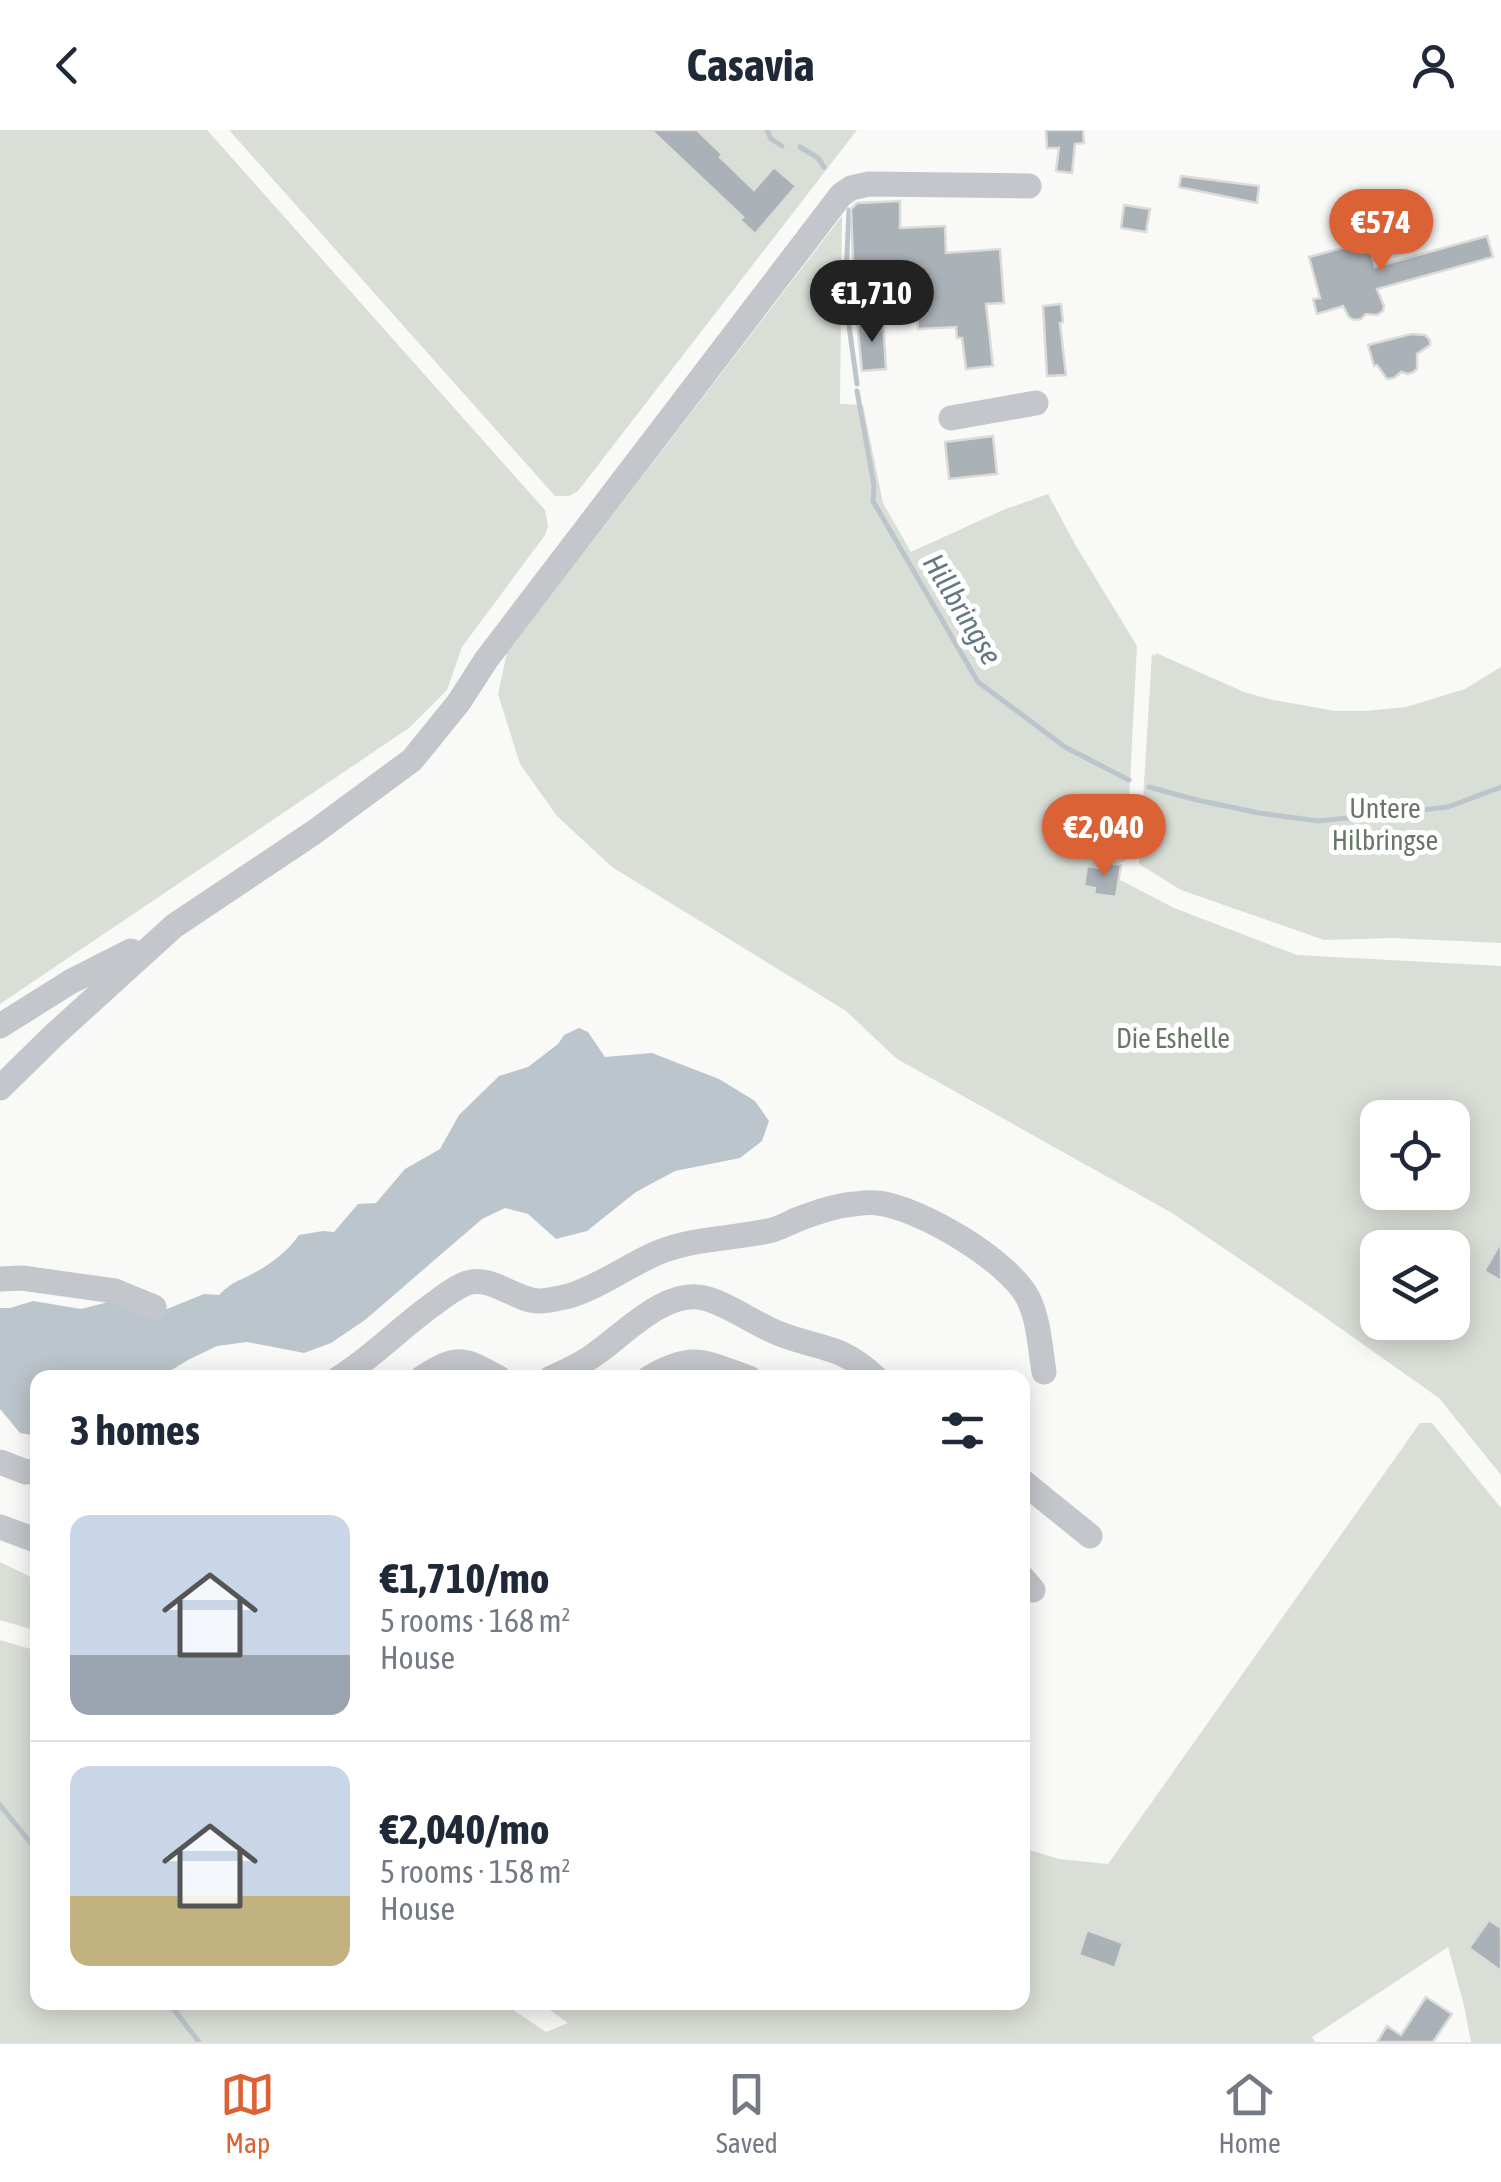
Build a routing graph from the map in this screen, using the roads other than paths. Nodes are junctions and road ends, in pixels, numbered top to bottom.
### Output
1 (1030, 186) dead end
2 (1036, 402) dead end
3 (951, 418) dead end
4 (174, 926) junction
5 (0, 1026) edge
6 (0, 1088) edge
7 (0, 1279) edge
8 (154, 1307) dead end
9 (682, 1363) junction
10 (350, 1370) edge
11 (435, 1370) edge
12 (485, 1370) edge
13 (566, 1370) edge
14 (663, 1370) edge
15 (693, 1370) edge
16 (728, 1370) edge
17 (866, 1370) edge
18 (1044, 1372) dead end
19 (0, 1462) edge
20 (30, 1472) edge
21 (1030, 1488) edge
22 (0, 1528) edge
23 (1090, 1536) dead end
24 (30, 1539) edge

1 - 4 lane
2 - 3 lane
4 - 5 lane
4 - 6 lane
7 - 8 lane
9 - 14 lane
9 - 15 lane
9 - 16 lane
10 - 18 lane
11 - 12 lane
13 - 17 lane
19 - 20 lane
21 - 23 lane
22 - 24 lane

